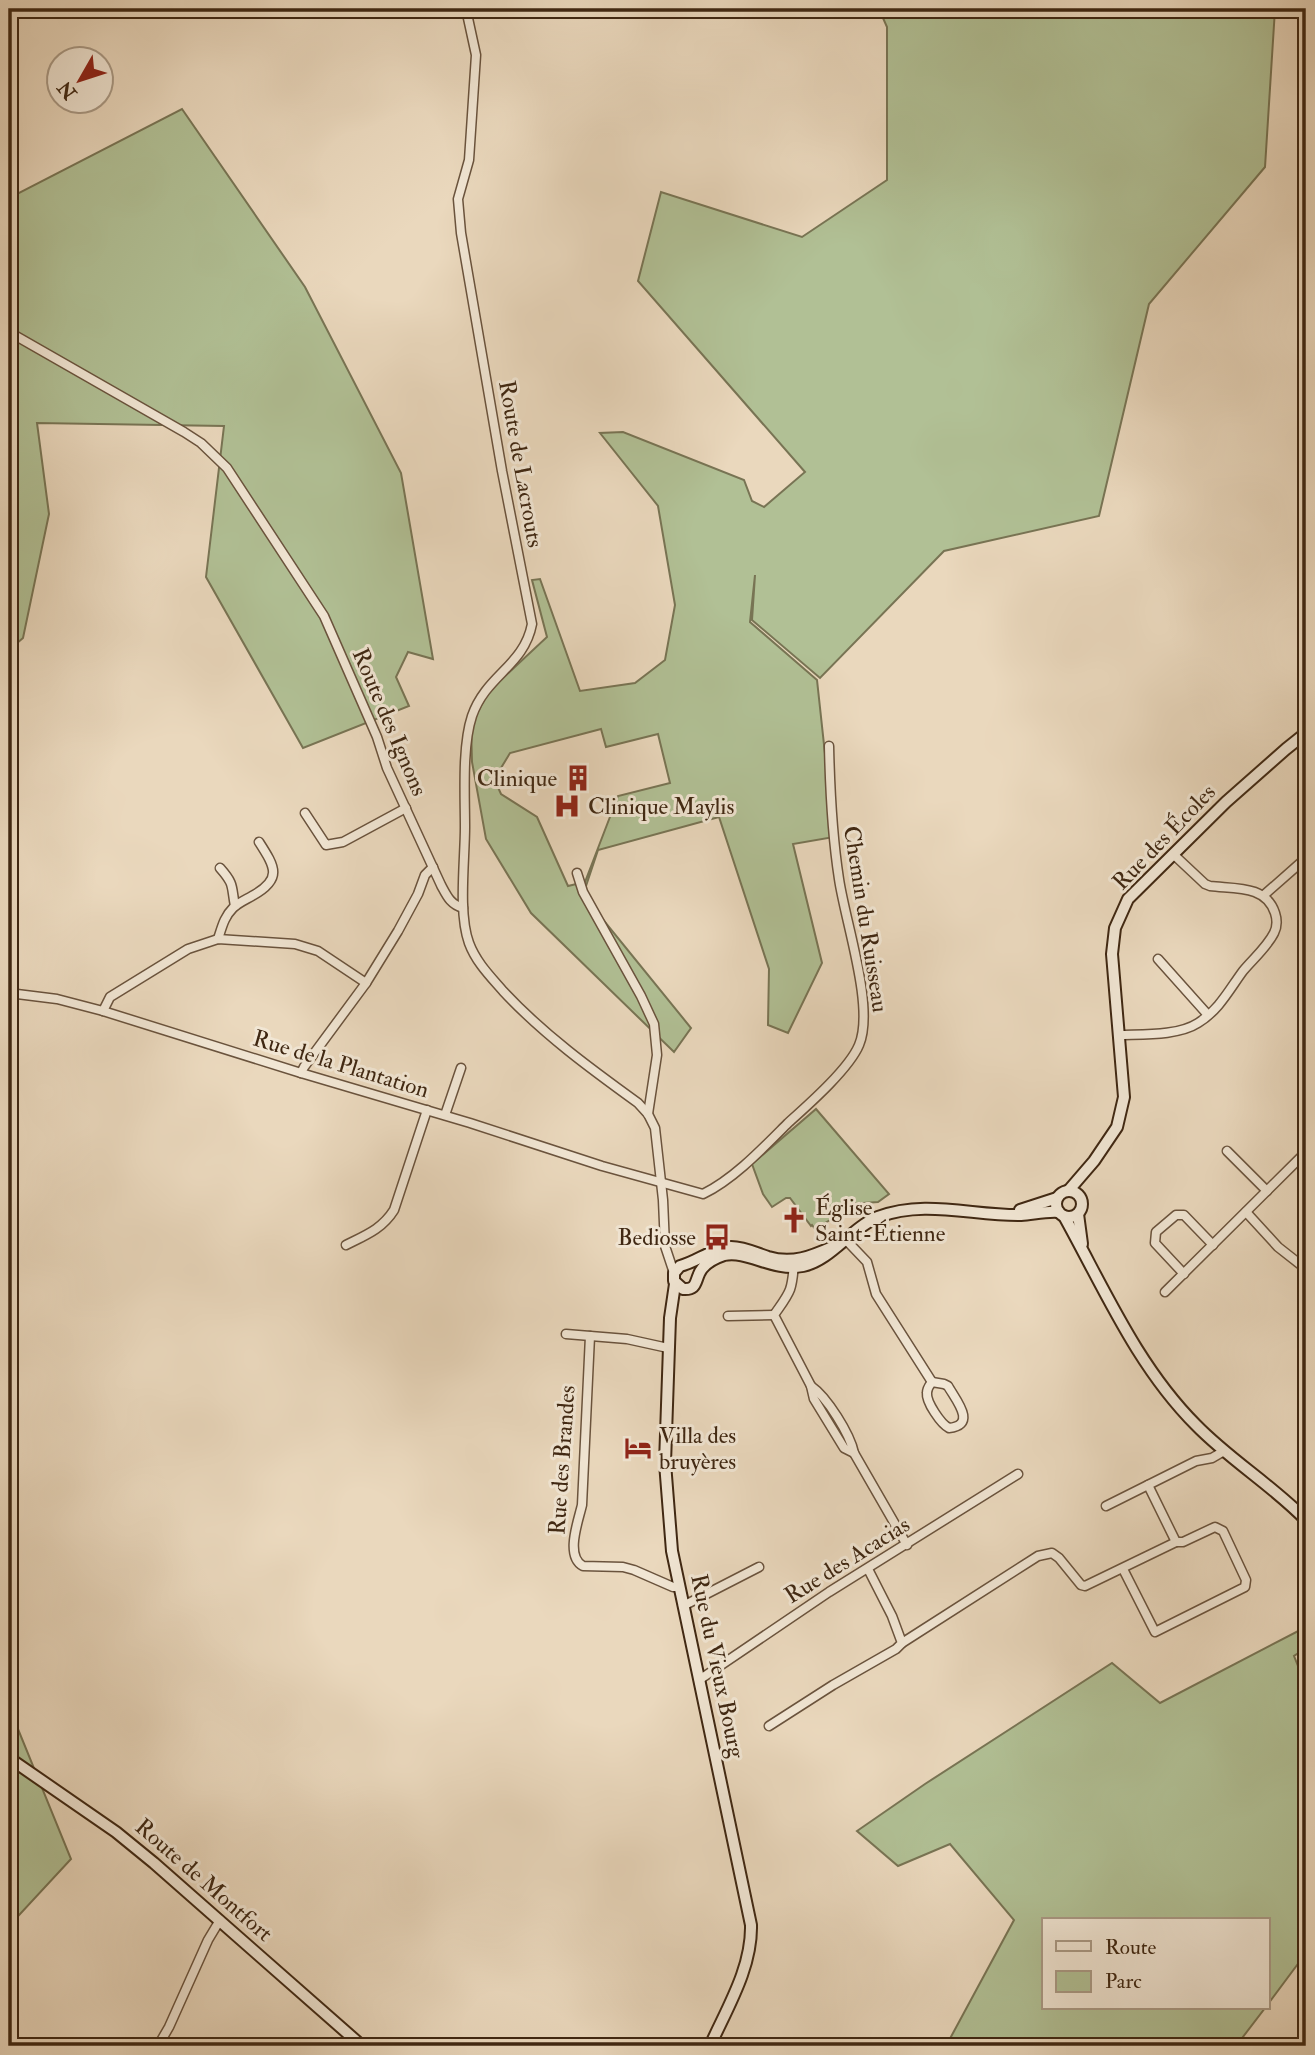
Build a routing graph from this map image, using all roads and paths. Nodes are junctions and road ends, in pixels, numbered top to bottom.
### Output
1 (466, 9) edge
2 (9, 332) edge
3 (1306, 733) edge
4 (829, 747) dead end
5 (406, 808) junction
6 (305, 813) dead end
7 (259, 842) dead end
8 (1173, 853) junction
9 (1306, 858) edge
10 (433, 867) junction
11 (220, 868) dead end
12 (577, 873) dead end
13 (1264, 895) junction
14 (234, 906) junction
15 (463, 908) junction
16 (218, 939) junction
17 (1158, 960) dead end
18 (366, 983) junction
19 (9, 993) edge
20 (103, 1011) junction
21 (1208, 1015) junction
22 (1119, 1035) junction
23 (461, 1068) dead end
24 (301, 1073) junction
25 (427, 1110) junction
26 (648, 1114) junction
27 (445, 1115) junction
28 (1227, 1151) dead end
29 (1306, 1152) edge
30 (1094, 1161) junction
31 (660, 1182) junction
32 (1069, 1190) junction
33 (1266, 1191) junction
34 (1080, 1196) junction
35 (1057, 1198) junction
36 (1246, 1212) junction
37 (1003, 1214) junction
38 (1061, 1214) junction
39 (1078, 1214) junction
40 (841, 1242) junction
41 (346, 1245) dead end
42 (1213, 1245) junction
43 (1083, 1250) junction
44 (794, 1264) junction
45 (1306, 1269) edge
46 (1184, 1274) junction
47 (681, 1275) junction
48 (698, 1275) junction
49 (1165, 1292) dead end
50 (774, 1315) junction
51 (728, 1316) dead end
52 (566, 1334) dead end
53 (590, 1336) junction
54 (668, 1348) junction
55 (932, 1382) junction
56 (1224, 1451) junction
57 (1018, 1474) dead end
58 (1148, 1485) junction
59 (1107, 1506) dead end
60 (1306, 1520) edge
61 (1176, 1542) junction
62 (907, 1545) junction
63 (759, 1567) dead end
64 (868, 1569) junction
65 (1123, 1569) junction
66 (679, 1587) junction
67 (683, 1606) junction
68 (902, 1643) junction
69 (699, 1680) junction
70 (769, 1726) dead end
71 (9, 1758) edge
72 (220, 1920) junction
73 (158, 2046) edge
74 (362, 2046) edge
75 (710, 2046) edge

1 - 15 street, Route de Lacrouts
2 - 5 street, Route des Ignons
3 - 8 street, Rue des Écoles
4 - 31 street, Chemin du Ruisseau
5 - 6 street
5 - 10 street, Route des Ignons
7 - 14 street
8 - 13 street
8 - 22 street, Rue des Écoles
9 - 13 street
10 - 15 street, Route des Ignons
10 - 18 street
11 - 14 street
12 - 26 street
13 - 21 street
14 - 16 street
15 - 26 street
16 - 18 street
16 - 20 street
17 - 21 street
18 - 24 street
19 - 20 street, Rue de la Plantation
20 - 24 street, Rue de la Plantation
21 - 22 street
22 - 30 street, Rue des Écoles
23 - 27 street
24 - 25 street, Rue de la Plantation
25 - 27 street, Rue de la Plantation
25 - 41 street
26 - 31 street
27 - 31 street, Rue de la Plantation
28 - 33 street
29 - 33 street
30 - 32 street, Rue des Écoles
30 - 34 street, Rue des Écoles
31 - 47 street
32 - 34 street
32 - 35 street
33 - 36 street
34 - 39 street
35 - 37 street
35 - 38 street
36 - 42 street
36 - 45 street
37 - 38 street
37 - 40 street
38 - 39 street
38 - 43 street
39 - 43 street
40 - 44 street
40 - 55 street
42 - 46 street
42 - 46 street
43 - 56 street
44 - 47 street
44 - 48 street
44 - 50 street
46 - 49 street
47 - 48 street
47 - 48 street
47 - 54 street, Rue du Vieux Bourg
50 - 51 street
50 - 62 street
52 - 53 street
53 - 54 street
53 - 66 street, Rue des Brandes
54 - 66 street, Rue du Vieux Bourg
55 - 55 street
56 - 58 street
56 - 60 street
57 - 62 street, Rue des Acacias
58 - 59 street
58 - 61 street
61 - 65 street
61 - 65 street
62 - 64 street, Rue des Acacias
63 - 67 street
64 - 68 street
64 - 69 street, Rue des Acacias
65 - 68 street
66 - 67 street, Rue du Vieux Bourg
67 - 69 street, Rue du Vieux Bourg
68 - 70 street
69 - 75 street, Rue du Vieux Bourg
71 - 72 street, Route de Montfort
72 - 73 street
72 - 74 street, Route de Montfort

